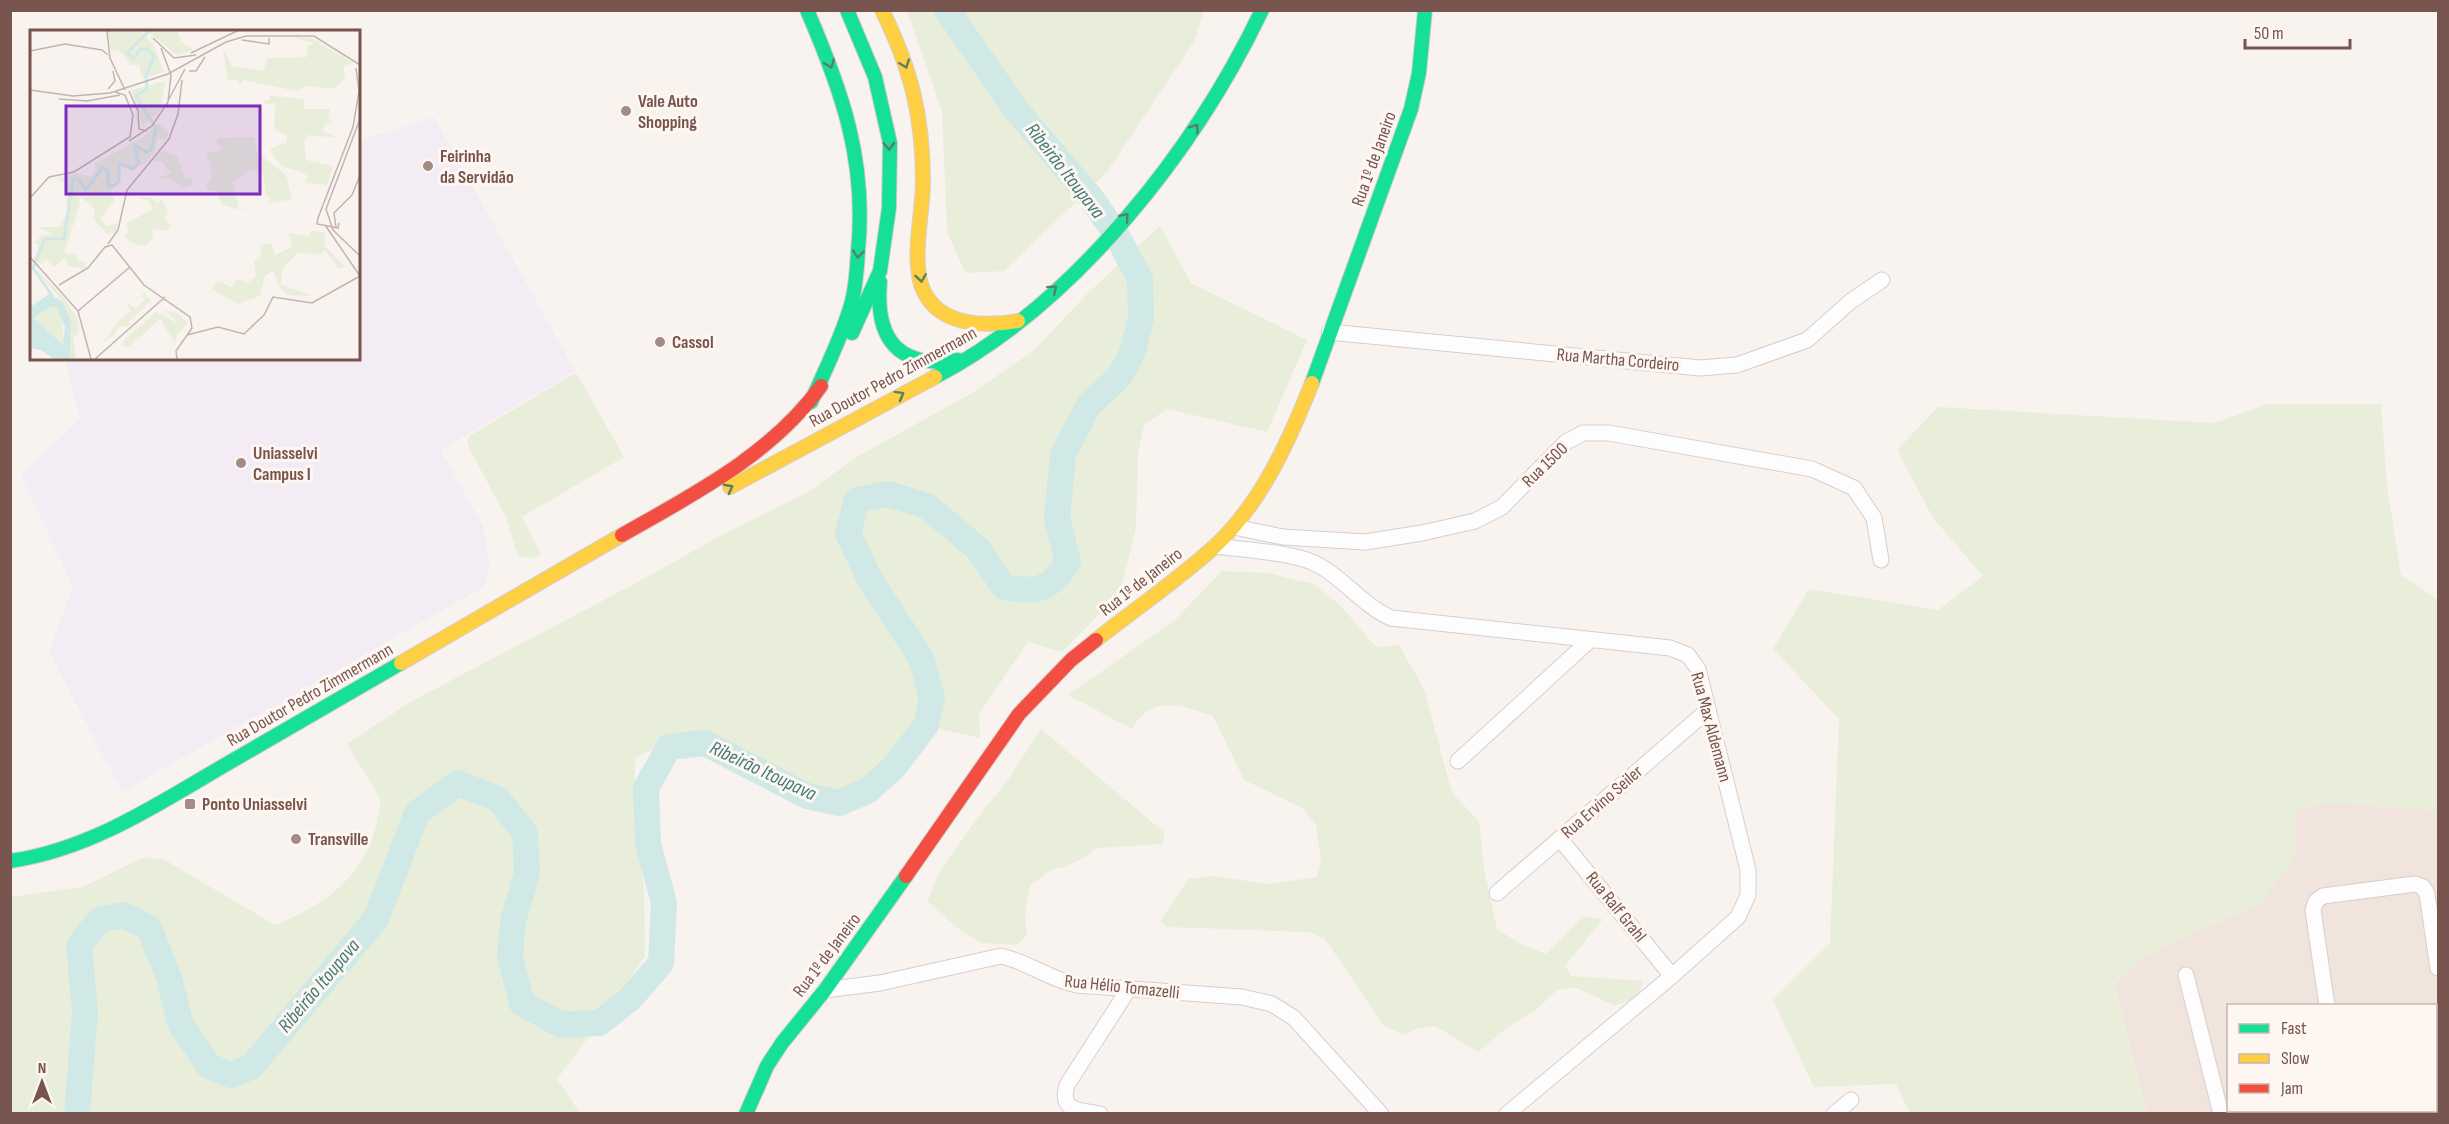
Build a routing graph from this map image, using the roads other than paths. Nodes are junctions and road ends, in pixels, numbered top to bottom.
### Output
1 (807, 10) edge
2 (847, 10) edge
3 (882, 10) edge
4 (1263, 10) edge
5 (1425, 10) edge
6 (880, 271) junction
7 (1882, 280) dead end
8 (1018, 321) junction
9 (1329, 332) junction
10 (969, 357) junction
11 (811, 402) junction
12 (1234, 527) junction
13 (618, 537) junction
14 (1215, 546) junction
15 (1881, 560) dead end
16 (1590, 640) junction
17 (1708, 710) junction
18 (1458, 761) dead end
19 (1560, 839) junction
20 (10, 861) edge
21 (1497, 893) dead end
22 (2439, 968) edge
23 (2186, 975) dead end
24 (1672, 976) junction
25 (825, 990) junction
26 (1128, 990) junction
27 (2326, 1004) edge
28 (1851, 1100) dead end
29 (746, 1113) edge
30 (1100, 1113) edge
31 (1381, 1113) edge
32 (1507, 1113) edge
33 (1834, 1113) edge
34 (2221, 1113) edge

1 -> 11 main road
2 -> 6 main road, Rua Doutor Pedro Zimmermann
3 -> 8 main road
8 -> 4 main road, Rua Doutor Pedro Zimmermann
5 - 9 main road, Rua 1º de Janeiro
6 - 10 main road
6 - 11 main road, Rua Doutor Pedro Zimmermann
7 - 9 street, Rua Martha Cordeiro
8 - 10 main road, Rua Doutor Pedro Zimmermann
9 - 12 main road, Rua 1º de Janeiro
13 -> 10 main road, Rua Doutor Pedro Zimmermann
11 - 13 main road, Rua Doutor Pedro Zimmermann
12 - 14 main road, Rua 1º de Janeiro
12 - 15 street, Rua 1500
13 - 20 main road, Rua Doutor Pedro Zimmermann
14 - 16 street, Rua Max Aldemann
14 - 25 main road, Rua 1º de Janeiro
16 - 17 street, Rua Max Aldemann
16 - 18 street
17 - 19 street, Rua Ervino Seiler
17 - 24 street, Rua Max Aldemann
19 - 21 street, Rua Ervino Seiler
19 - 24 street, Rua Ralf Grahl
22 - 27 street
23 - 34 street
24 - 32 street, Rua Max Aldemann
25 - 26 street, Rua Hélio Tomazelli
25 - 29 main road, Rua 1º de Janeiro
26 - 30 street
26 - 31 street, Rua Hélio Tomazelli
28 - 33 street

